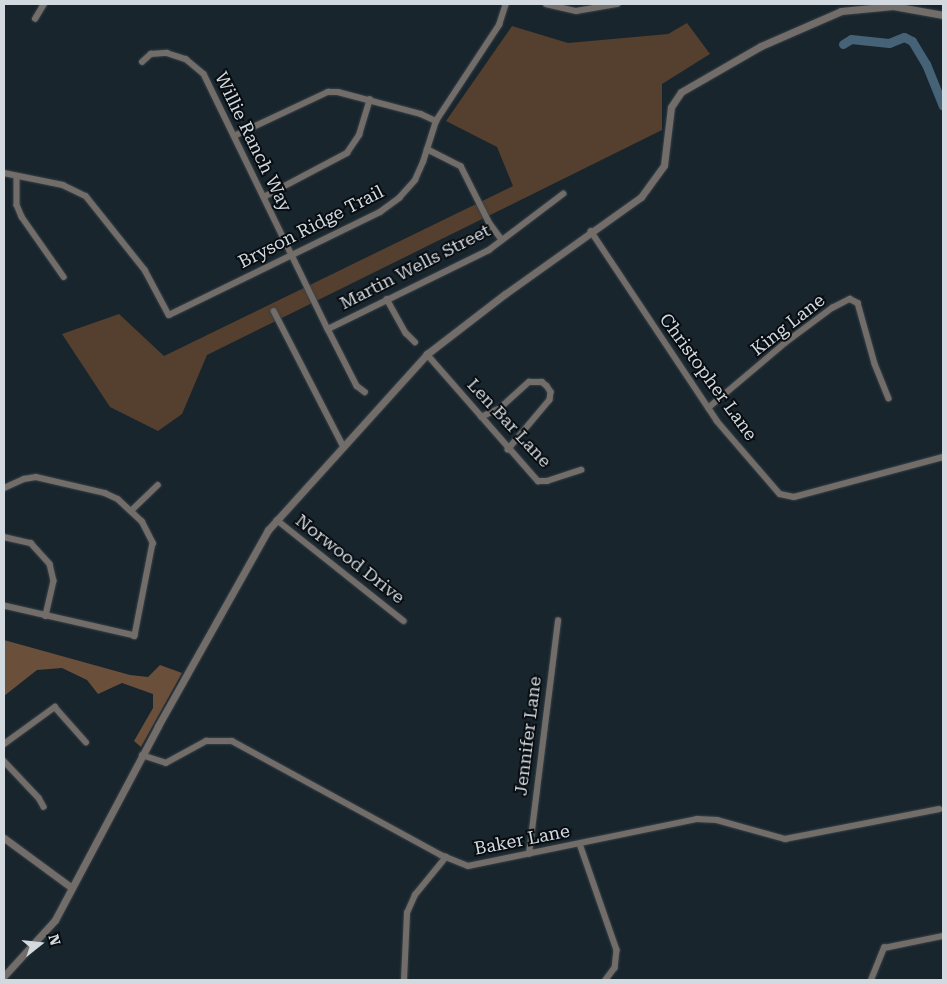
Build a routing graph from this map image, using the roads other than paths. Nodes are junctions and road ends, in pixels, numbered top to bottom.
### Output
1 (44, 4) edge
2 (506, 4) edge
3 (546, 4) edge
4 (616, 4) edge
5 (943, 15) edge
6 (35, 19) dead end
7 (142, 62) dead end
8 (370, 100) junction
9 (436, 121) junction
10 (234, 136) junction
11 (427, 149) junction
12 (4, 173) edge
13 (17, 176) junction
14 (563, 194) dead end
15 (264, 197) junction
16 (591, 231) junction
17 (502, 240) junction
18 (292, 255) junction
19 (64, 277) dead end
20 (387, 299) junction
21 (274, 311) dead end
22 (328, 329) junction
23 (415, 342) dead end
24 (427, 354) junction
25 (365, 392) dead end
26 (889, 398) dead end
27 (708, 408) junction
28 (480, 417) junction
29 (343, 445) junction
30 (508, 450) junction
31 (943, 457) edge
32 (580, 470) dead end
33 (158, 485) dead end
34 (4, 488) edge
35 (131, 511) junction
36 (277, 520) junction
37 (4, 537) edge
38 (4, 606) edge
39 (46, 616) junction
40 (404, 621) dead end
41 (558, 621) dead end
42 (86, 742) dead end
43 (4, 744) edge
44 (142, 755) junction
45 (4, 761) edge
46 (44, 808) dead end
47 (939, 809) dead end
48 (4, 838) edge
49 (580, 844) junction
50 (529, 854) junction
51 (446, 857) junction
52 (72, 888) junction
53 (943, 936) edge
54 (4, 976) edge
55 (404, 980) edge
56 (606, 980) edge
57 (871, 980) edge

1 - 6 street
2 - 9 street, Bryson Ridge Trail
3 - 4 street
5 - 16 street
7 - 10 street, Willie Ranch Way
8 - 9 street
8 - 10 street
8 - 15 street
9 - 11 street, Bryson Ridge Trail
10 - 15 street, Willie Ranch Way
11 - 17 street
11 - 18 street, Bryson Ridge Trail
12 - 13 street
13 - 18 street, Bryson Ridge Trail
13 - 19 street
14 - 17 street, Martin Wells Street
15 - 18 street, Willie Ranch Way
16 - 24 street
16 - 27 street, Christopher Lane
17 - 20 street, Martin Wells Street
18 - 22 street, Willie Ranch Way
20 - 22 street, Martin Wells Street
20 - 23 street
21 - 29 street
22 - 25 street, Willie Ranch Way
24 - 28 street, Len Bar Lane
24 - 29 street
26 - 27 street, King Lane
27 - 31 street, Christopher Lane
28 - 30 street, Len Bar Lane
28 - 30 street
29 - 36 street
30 - 32 street, Len Bar Lane
33 - 35 street
34 - 35 street
35 - 39 street
36 - 40 street, Norwood Drive
36 - 44 street
37 - 39 street
38 - 39 street
41 - 50 street, Jennifer Lane
42 - 43 street
44 - 51 street, Baker Lane
44 - 52 street
45 - 46 street
47 - 49 street, Baker Lane
48 - 52 street
49 - 50 street, Baker Lane
49 - 56 street
50 - 51 street, Baker Lane
51 - 55 street
52 - 54 street
53 - 57 street

